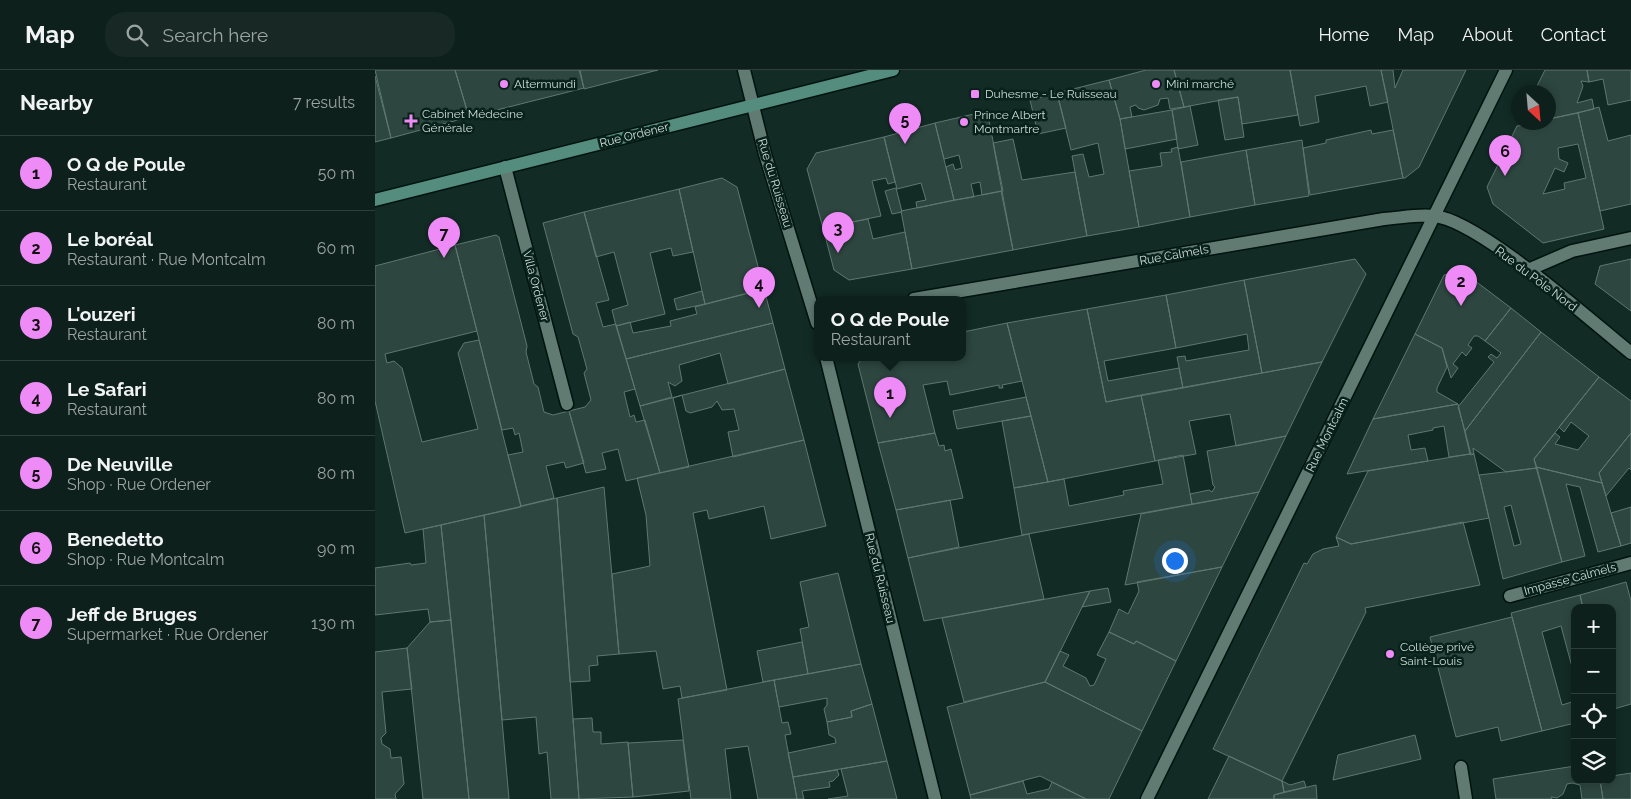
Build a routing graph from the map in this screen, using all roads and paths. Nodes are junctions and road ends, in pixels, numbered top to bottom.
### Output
1 (744, 70) edge
2 (893, 70) edge
3 (1505, 70) edge
4 (753, 106) junction
5 (505, 167) junction
6 (375, 200) edge
7 (1435, 216) junction
8 (1631, 238) edge
9 (1528, 270) junction
10 (932, 296) edge
11 (814, 309) edge
12 (1631, 353) edge
13 (827, 361) edge
14 (567, 404) dead end
15 (1631, 563) edge
16 (1510, 596) dead end
17 (1461, 767) dead end
18 (935, 799) edge
19 (1147, 799) edge
20 (1466, 799) edge

1 - 4 street, Rue du Ruisseau
2 - 4 main road, Rue Ordener
3 - 7 street, Rue Montcalm
4 - 5 main road, Rue Ordener
4 - 11 street, Rue du Ruisseau
5 - 6 main road, Rue Ordener
5 - 14 street, Villa Ordener
7 - 9 street, Rue du Pôle Nord
7 - 10 street, Rue Calmels
7 - 19 street, Rue Montcalm
8 - 9 street
9 - 12 street, Rue du Pôle Nord
13 - 18 street, Rue du Ruisseau
15 - 16 street, Impasse Calmels
17 - 20 street

